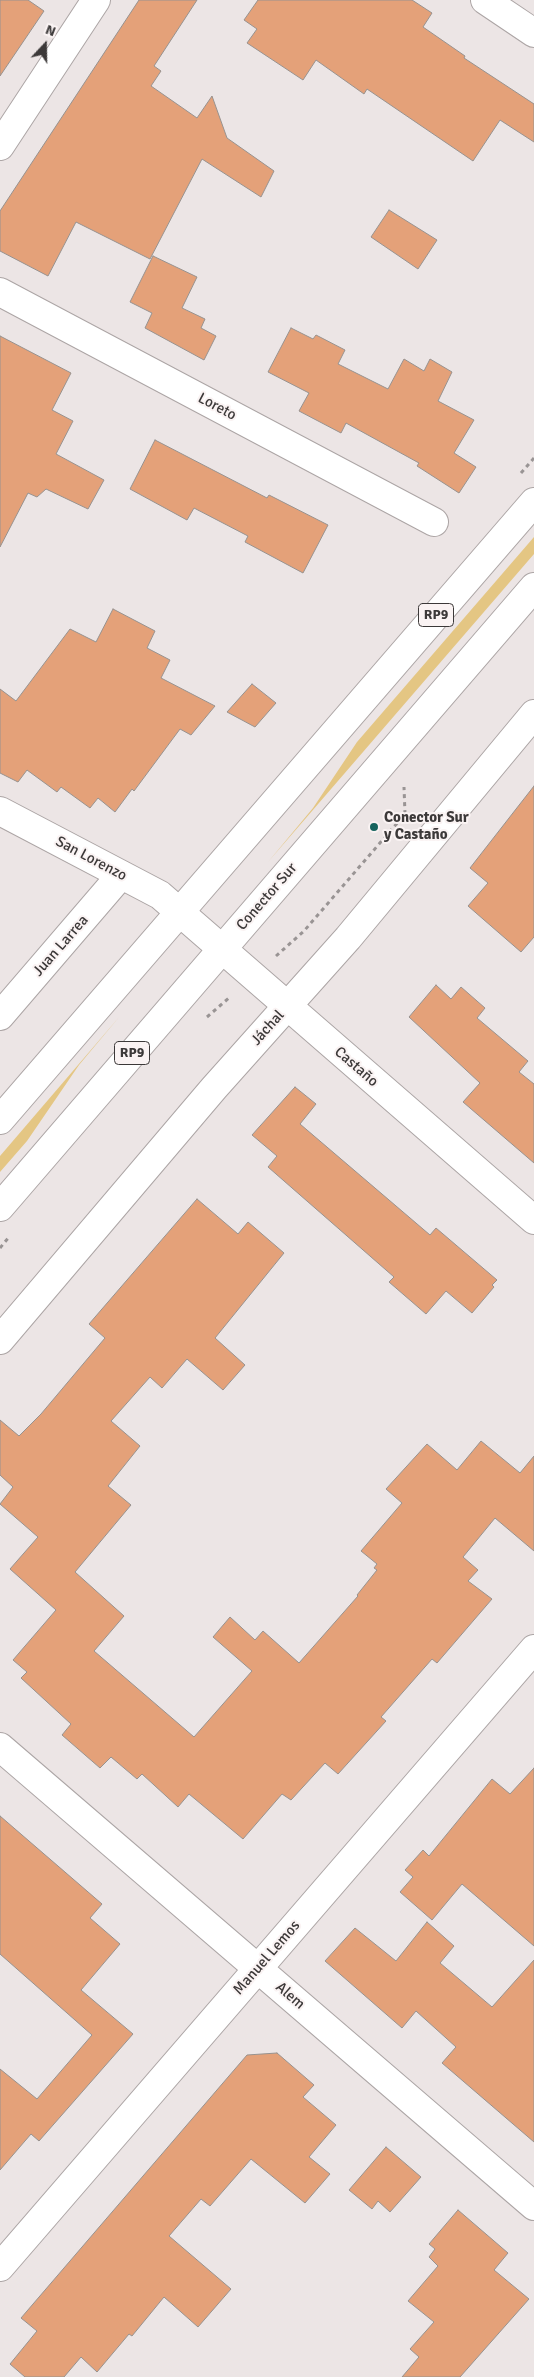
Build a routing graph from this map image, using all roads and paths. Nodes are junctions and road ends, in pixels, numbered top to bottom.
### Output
1 (96, 0) edge
2 (485, 0) edge
3 (534, 32) edge
4 (0, 146) edge
5 (0, 292) edge
6 (534, 458) edge
7 (515, 480) dead end
8 (534, 502) edge
9 (434, 522) dead end
10 (534, 587) edge
11 (534, 714) edge
12 (403, 782) dead end
13 (0, 811) edge
14 (121, 876) junction
15 (179, 912) junction
16 (221, 949) junction
17 (253, 977) junction
18 (287, 1006) junction
19 (0, 1016) edge
20 (204, 1020) dead end
21 (0, 1120) edge
22 (0, 1207) edge
23 (534, 1220) edge
24 (13, 1233) dead end
25 (0, 1248) edge
26 (0, 1340) edge
27 (534, 1649) edge
28 (0, 1747) edge
29 (258, 1969) junction
30 (534, 2206) edge
31 (0, 2267) edge

1 - 4 street
2 - 3 street
5 - 9 street, Loreto
6 - 7 path
8 - 15 street, RP9
10 - 16 street, Conector Sur / RP9
11 - 18 street, Jáchal
12 - 17 path
13 - 14 street, San Lorenzo
14 - 15 street, San Lorenzo
14 - 19 street, Juan Larrea
15 - 16 street, Castaño
15 - 21 street, RP9
16 - 17 street, Castaño
16 - 22 street, Conector Sur / RP9
17 - 18 street, Castaño
17 - 20 path
18 - 23 street, Castaño
18 - 26 street, Jáchal
24 - 25 path
27 - 29 street, Manuel Lemos
28 - 29 street, Alem
29 - 30 street, Alem
29 - 31 street, Manuel Lemos

